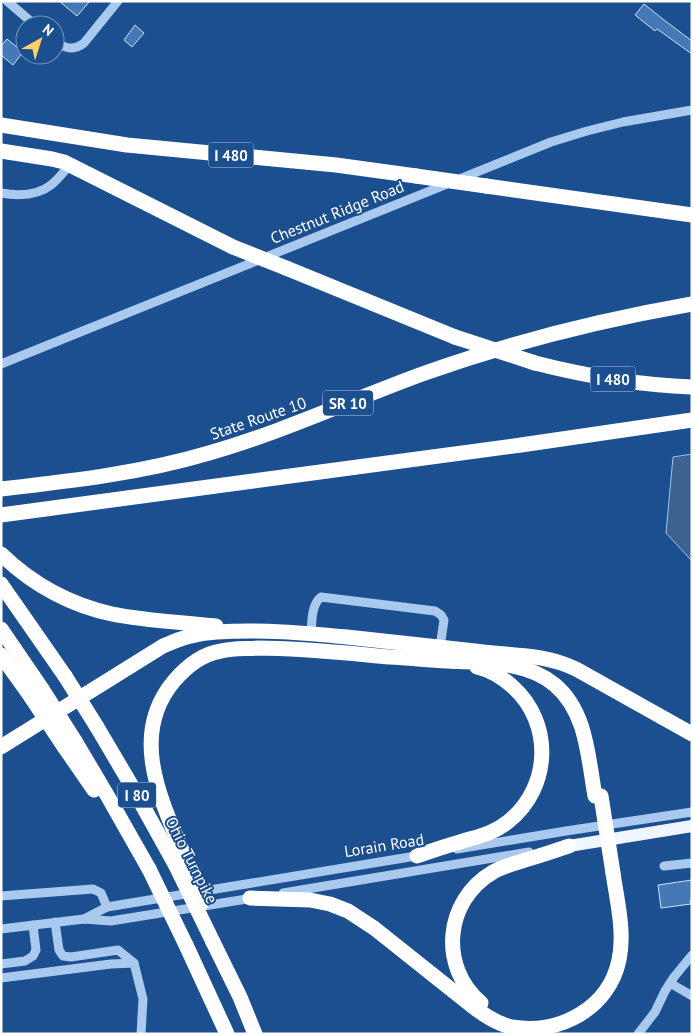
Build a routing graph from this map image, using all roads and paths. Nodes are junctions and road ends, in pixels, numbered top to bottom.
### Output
1 (7, 1) edge
2 (118, 1) edge
3 (23, 15) edge
4 (65, 48) edge
5 (692, 110) edge
6 (1, 124) edge
7 (1, 151) edge
8 (70, 165) junction
9 (1, 193) edge
10 (692, 215) edge
11 (692, 304) edge
12 (1, 364) edge
13 (692, 387) edge
14 (692, 420) edge
15 (1, 489) edge
16 (3, 515) edge
17 (1, 554) edge
18 (1, 584) edge
19 (1, 629) edge
20 (267, 632) junction
21 (311, 634) junction
22 (282, 648) junction
23 (443, 654) junction
24 (496, 654) junction
25 (1, 655) edge
26 (36, 693) junction
27 (692, 734) edge
28 (1, 748) edge
29 (1, 755) edge
30 (598, 796) junction
31 (692, 812) edge
32 (692, 826) edge
33 (569, 846) junction
34 (417, 856) junction
35 (181, 863) junction
36 (692, 863) edge
37 (664, 866) dead end
38 (610, 873) junction
39 (283, 878) junction
40 (286, 893) junction
41 (1, 896) edge
42 (250, 898) junction
43 (107, 907) junction
44 (84, 919) junction
45 (56, 922) junction
46 (33, 925) junction
47 (1, 929) edge
48 (692, 955) edge
49 (134, 963) junction
50 (1, 964) edge
51 (1, 978) edge
52 (670, 983) junction
53 (692, 996) edge
54 (141, 1034) edge
55 (227, 1034) edge
56 (255, 1034) edge
57 (638, 1034) edge

1 - 3 street
2 - 4 street
5 - 12 street, Chestnut Ridge Road
6 - 10 highway, I 480, bridge
7 - 8 highway, I 480
8 - 9 street
8 - 13 highway, I 480, bridge
11 - 15 highway, State Route 10 / SR 10
14 - 16 highway
17 - 20 highway
18 - 35 highway, Ohio Turnpike / I 80, bridge
19 - 26 highway
20 - 21 highway
20 - 28 highway
21 - 23 highway
21 - 23 street
22 - 23 highway
22 - 29 highway
22 - 35 highway
23 - 24 highway
23 - 30 highway
23 - 34 highway
24 - 27 highway
24 - 30 highway
25 - 26 highway
26 - 55 highway, I 80, bridge
30 - 38 highway, bridge
31 - 34 street, Lorain Road
32 - 33 main road, Lorain Road
33 - 38 highway
33 - 40 street, Lorain Road
34 - 39 street, Lorain Road
35 - 56 highway, bridge
36 - 37 street
38 - 42 highway
39 - 40 street
39 - 43 street, Lorain Road
40 - 42 street, Lorain Road
41 - 43 street
42 - 44 street, Lorain Road
43 - 44 street, Lorain Road
44 - 45 street, Lorain Road
45 - 46 street, Lorain Road
45 - 49 street
46 - 47 street, Lorain Road
46 - 50 street
48 - 52 street
49 - 51 street
49 - 54 street
52 - 53 street
52 - 57 street

